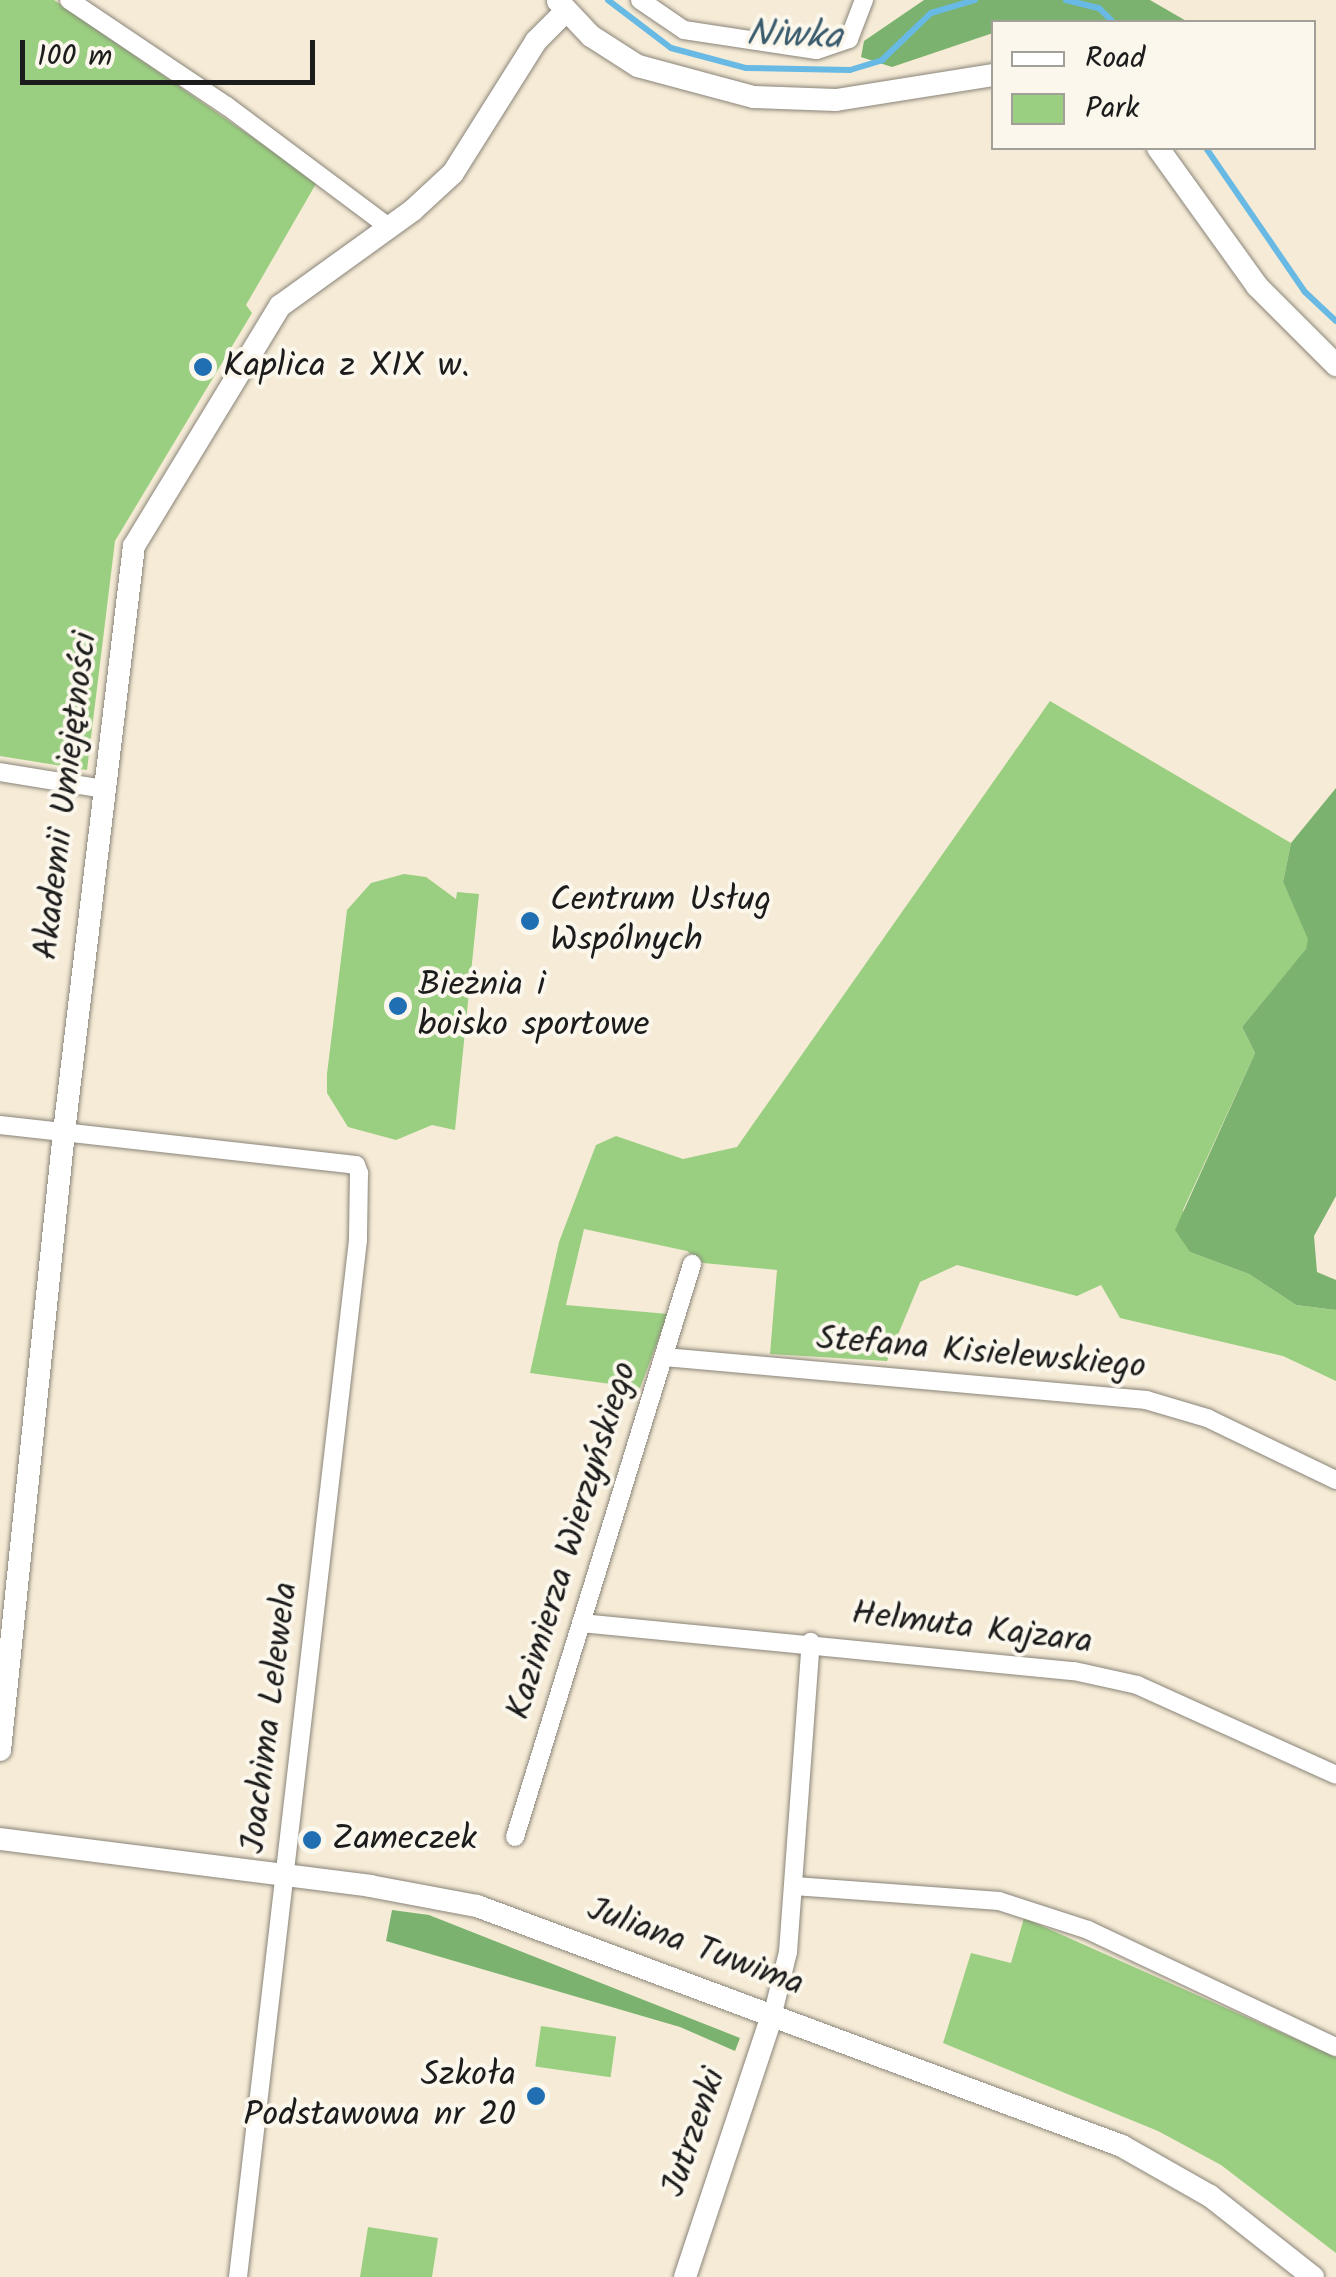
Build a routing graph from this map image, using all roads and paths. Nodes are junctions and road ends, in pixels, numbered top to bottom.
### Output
1 (69, 0) edge
2 (640, 0) edge
3 (864, 0) edge
4 (562, 6) edge
5 (991, 75) edge
6 (1159, 150) edge
7 (390, 228) junction
8 (1336, 365) edge
9 (0, 772) edge
10 (104, 789) junction
11 (0, 1125) edge
12 (64, 1132) junction
13 (692, 1264) dead end
14 (664, 1356) junction
15 (1336, 1480) edge
16 (581, 1623) junction
17 (811, 1642) junction
18 (0, 1750) edge
19 (1336, 1775) edge
20 (515, 1837) dead end
21 (0, 1839) edge
22 (285, 1874) junction
23 (794, 1886) junction
24 (774, 2013) junction
25 (1336, 2046) edge
26 (238, 2277) edge
27 (685, 2277) edge
28 (1314, 2277) edge

1 - 7 street
2 - 3 street
4 - 5 street
4 - 7 street, Akademii Umiejętności
6 - 8 street
7 - 10 street, Akademii Umiejętności
9 - 10 street
10 - 12 street, Akademii Umiejętności
11 - 12 street
12 - 18 street, Akademii Umiejętności
12 - 22 street, Joachima Lelewela
13 - 14 street, Kazimierza Wierzyńskiego
14 - 15 street, Stefana Kisielewskiego
14 - 16 street, Kazimierza Wierzyńskiego
16 - 17 street, Helmuta Kajzara
16 - 20 street, Kazimierza Wierzyńskiego
17 - 19 street, Helmuta Kajzara
17 - 23 street
21 - 22 street, Juliana Tuwima
22 - 24 street, Juliana Tuwima
22 - 26 street, Joachima Lelewela
23 - 24 street
23 - 25 street
24 - 27 street, Jutrzenki
24 - 28 street, Juliana Tuwima

